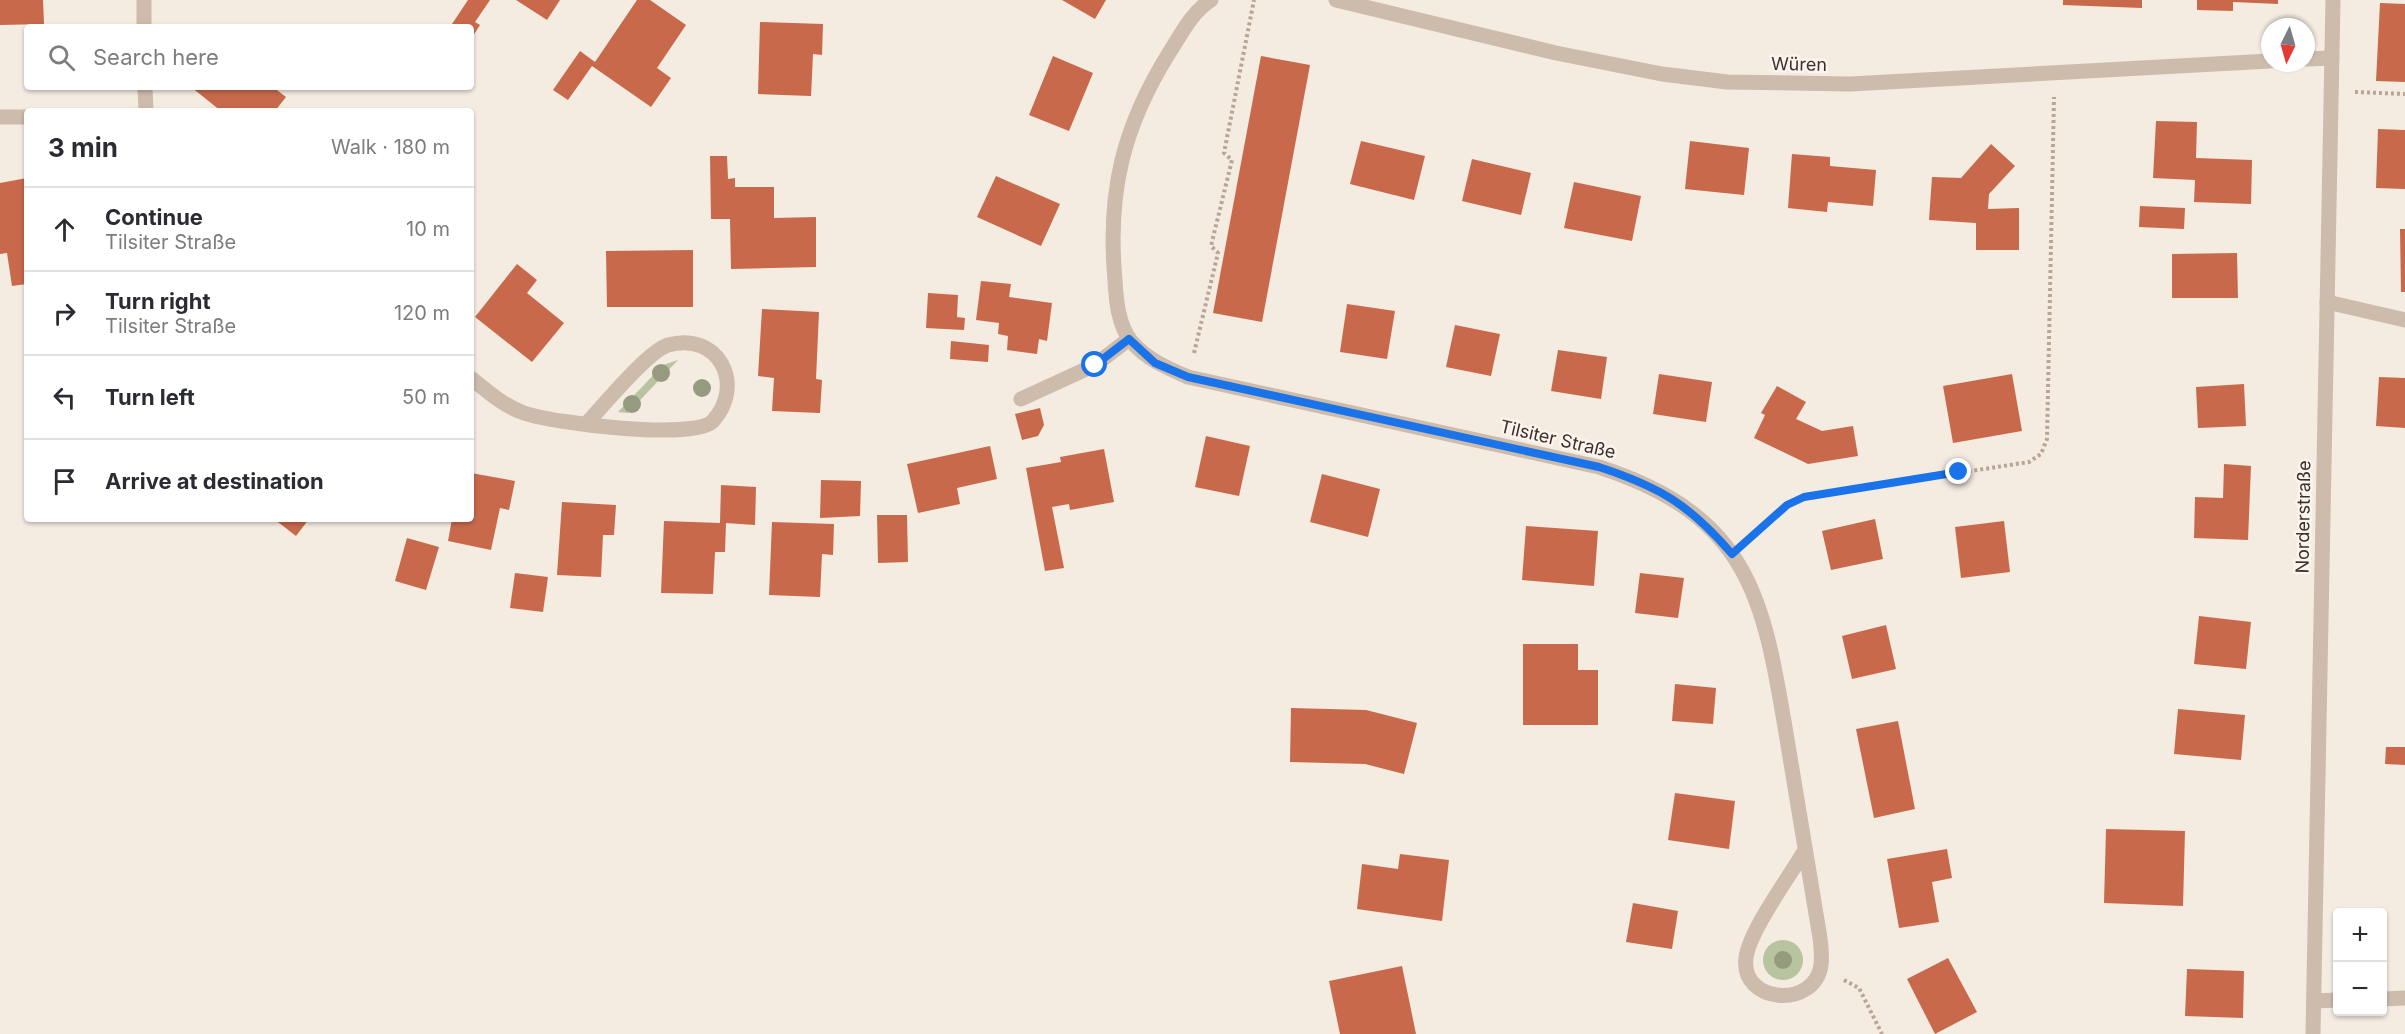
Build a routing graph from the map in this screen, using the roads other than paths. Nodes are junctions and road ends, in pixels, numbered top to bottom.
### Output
1 (144, 0) edge
2 (1211, 0) edge
3 (1336, 0) edge
4 (2333, 0) edge
5 (144, 24) edge
6 (2331, 58) junction
7 (2315, 59) edge
8 (2261, 61) edge
9 (145, 90) edge
10 (146, 108) edge
11 (0, 117) edge
12 (24, 117) edge
13 (2327, 302) junction
14 (2405, 320) edge
15 (1129, 339) junction
16 (474, 380) edge
17 (1021, 399) dead end
18 (586, 424) junction
19 (1805, 850) junction
20 (2387, 999) edge
21 (2405, 999) edge
22 (2333, 1000) edge
23 (2314, 1001) junction
24 (2313, 1034) edge

1 - 5 street
2 - 15 street, Tilsiter Straße
3 - 8 street, Würen
4 - 6 street, Norderstraße
6 - 7 street
6 - 13 street, Norderstraße
9 - 10 street
11 - 12 street
13 - 14 street
13 - 23 street, Norderstraße
15 - 17 street
15 - 19 street, Tilsiter Straße
16 - 18 street
18 - 18 street
19 - 19 street, Tilsiter Straße
20 - 21 street
22 - 23 street
23 - 24 street, Norderstraße

